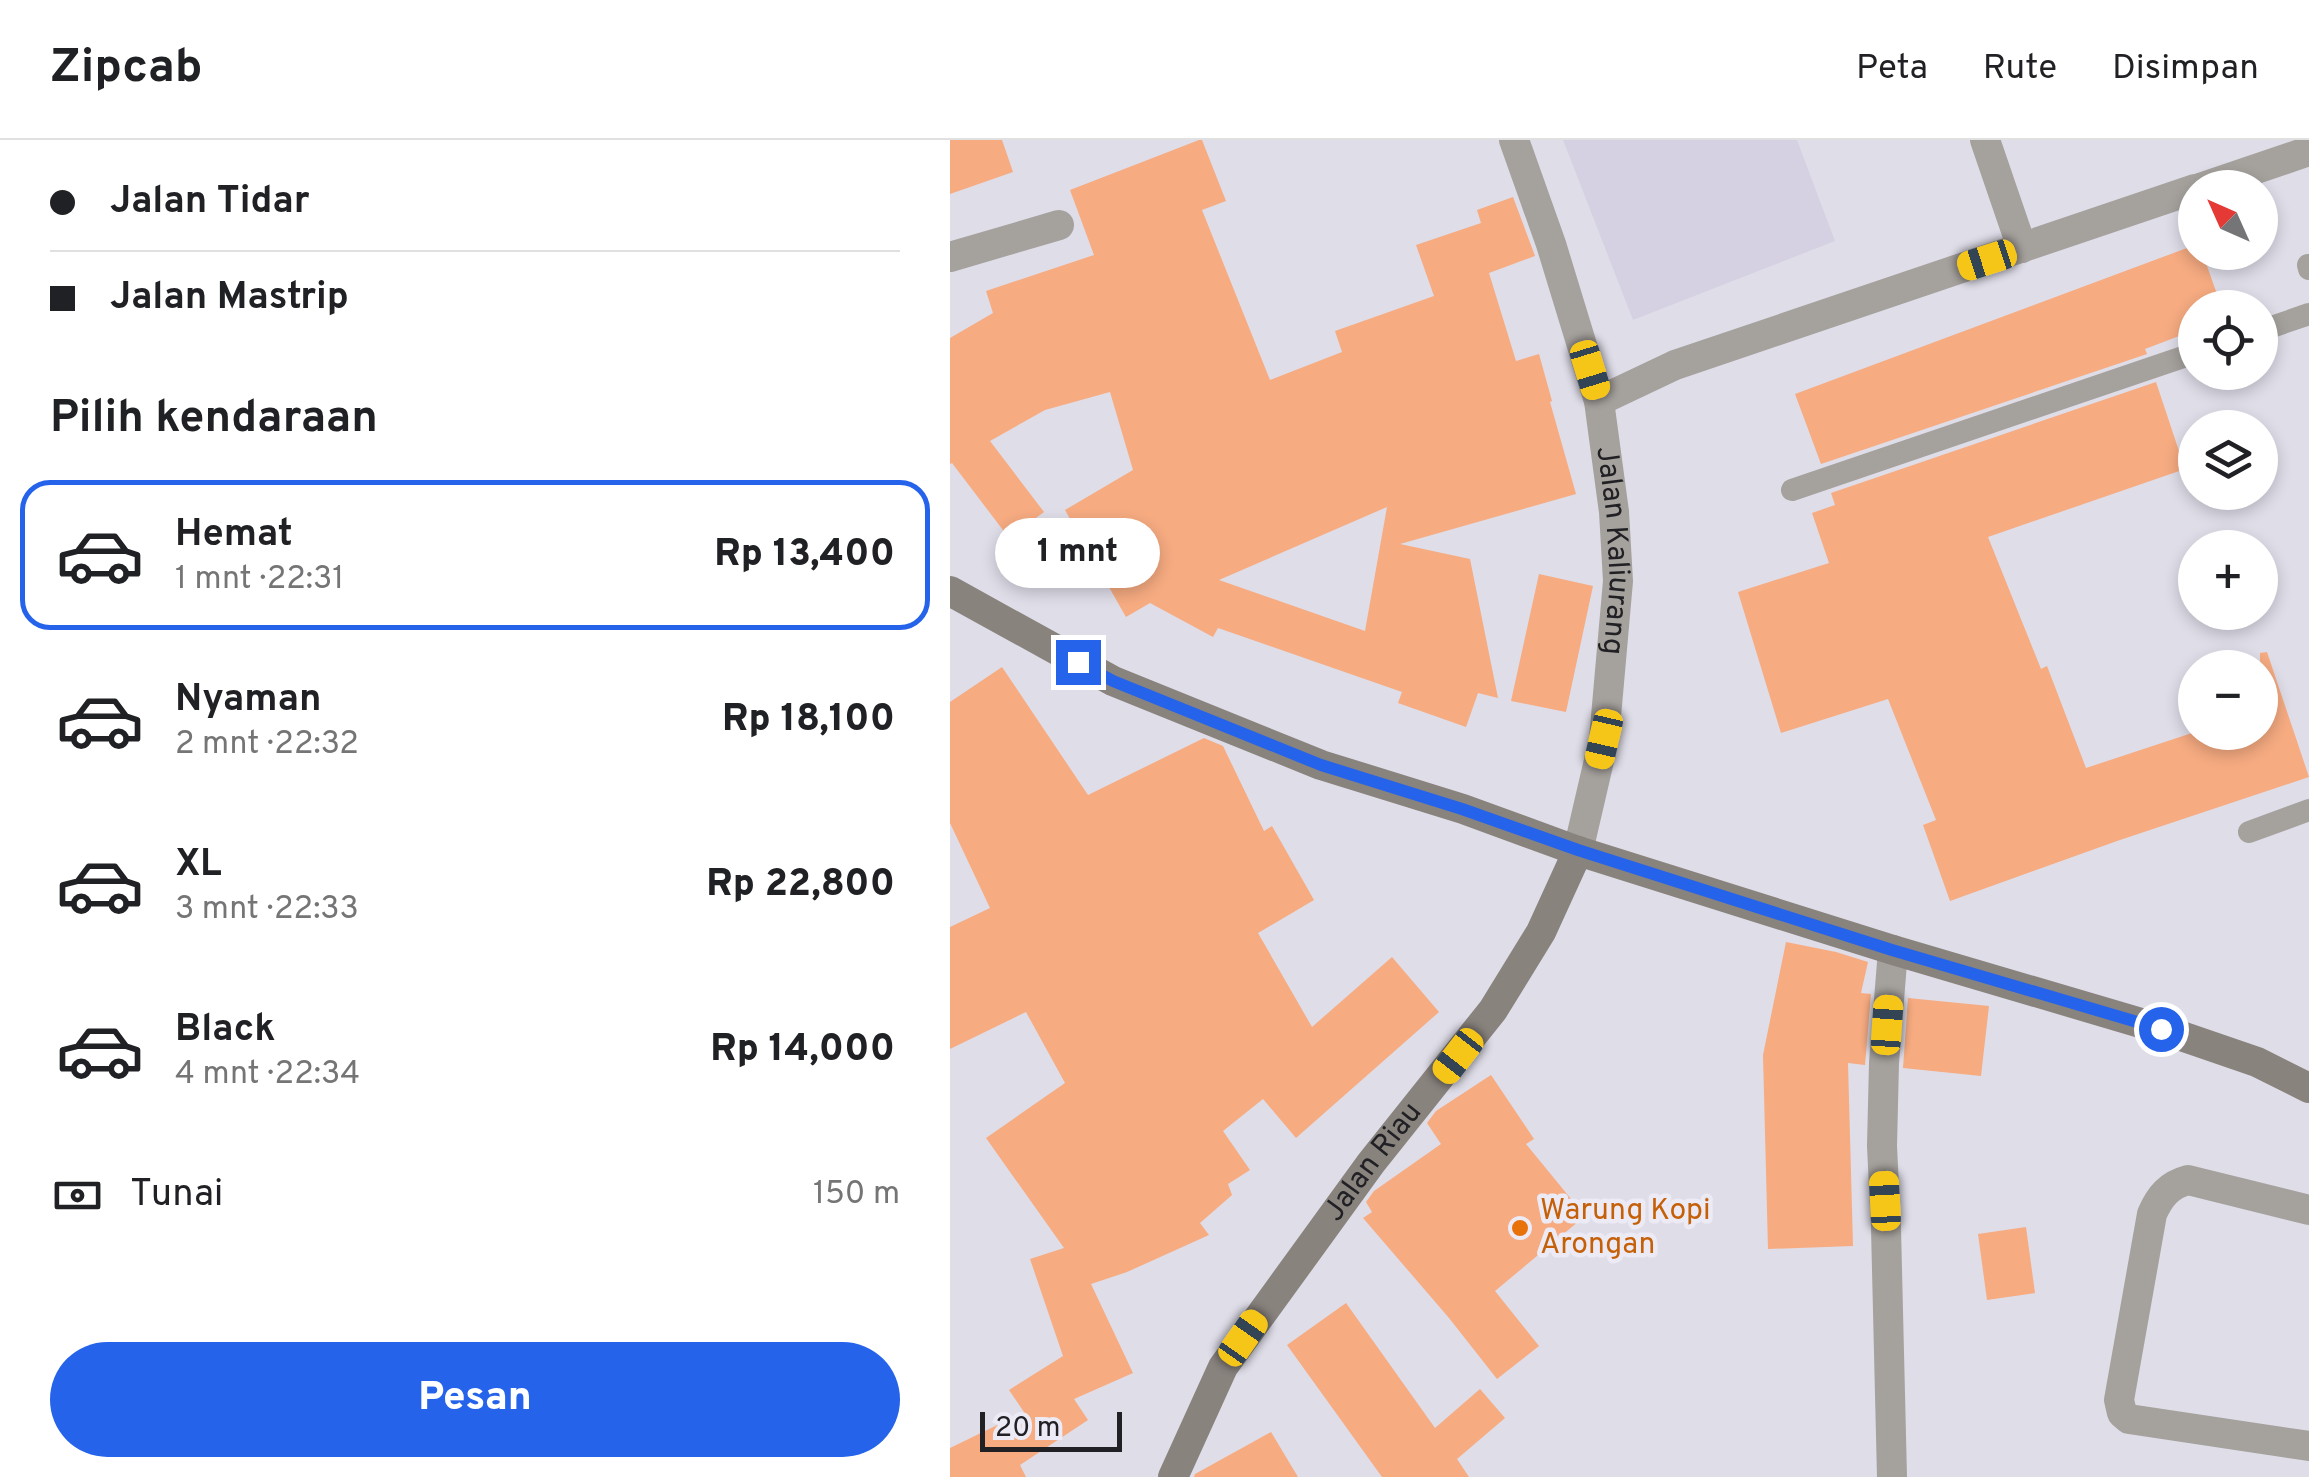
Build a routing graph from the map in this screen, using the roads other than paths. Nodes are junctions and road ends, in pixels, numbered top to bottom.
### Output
1 (1514, 140) edge
2 (1985, 140) edge
3 (2309, 150) edge
4 (2250, 170) edge
5 (2178, 195) edge
6 (1059, 224) dead end
7 (2022, 248) junction
8 (950, 257) edge
9 (2309, 314) edge
10 (2278, 325) edge
11 (2178, 359) edge
12 (1599, 401) junction
13 (1792, 490) dead end
14 (950, 591) edge
15 (2309, 810) edge
16 (2249, 832) dead end
17 (1578, 850) junction
18 (1892, 950) junction
19 (2309, 1088) edge
20 (2309, 1210) edge
21 (2309, 1446) edge
22 (1173, 1477) edge
23 (1892, 1477) edge

1 - 12 street, Jalan Kaliurang
2 - 7 street
3 - 4 street
5 - 7 street
6 - 8 street
7 - 12 street
9 - 10 lane
11 - 13 lane
12 - 17 street, Jalan Kaliurang
14 - 17 main road
15 - 16 lane
17 - 18 main road
17 - 22 main road, Jalan Riau
18 - 19 main road
18 - 23 street
20 - 21 street

